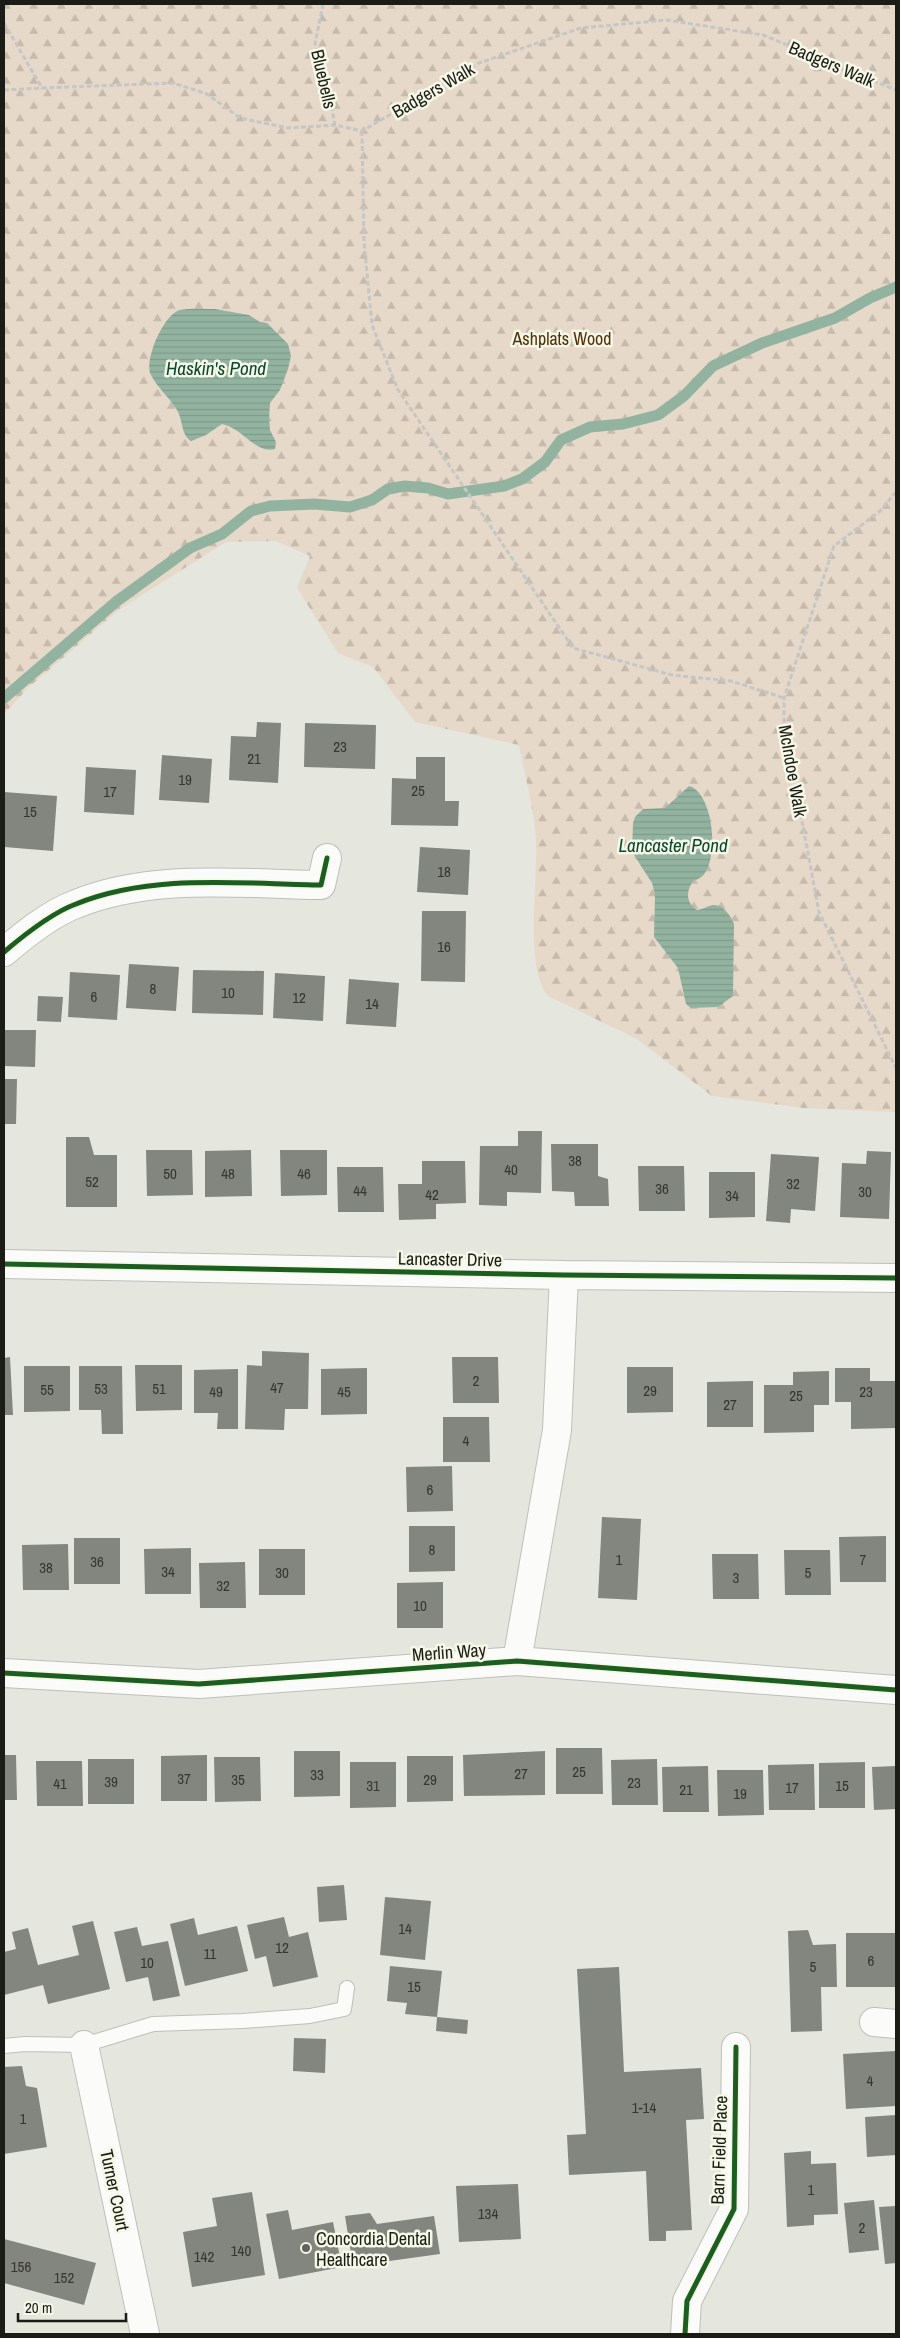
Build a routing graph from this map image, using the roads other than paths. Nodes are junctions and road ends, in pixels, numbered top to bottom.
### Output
1 (327, 858) dead end
2 (4, 952) edge
3 (4, 1264) edge
4 (564, 1275) junction
5 (896, 1278) edge
6 (517, 1661) junction
7 (4, 1674) edge
8 (896, 1690) edge
9 (347, 1988) dead end
10 (84, 2045) junction
11 (4, 2046) edge
12 (736, 2046) dead end
13 (145, 2334) edge
14 (685, 2334) edge

1 - 2 street
3 - 4 street, Lancaster Drive
4 - 5 street, Lancaster Drive
4 - 6 street
6 - 7 street, Merlin Way
6 - 8 street, Merlin Way
9 - 10 lane
10 - 11 lane
10 - 13 street, Turner Court
12 - 14 street, Barn Field Place

